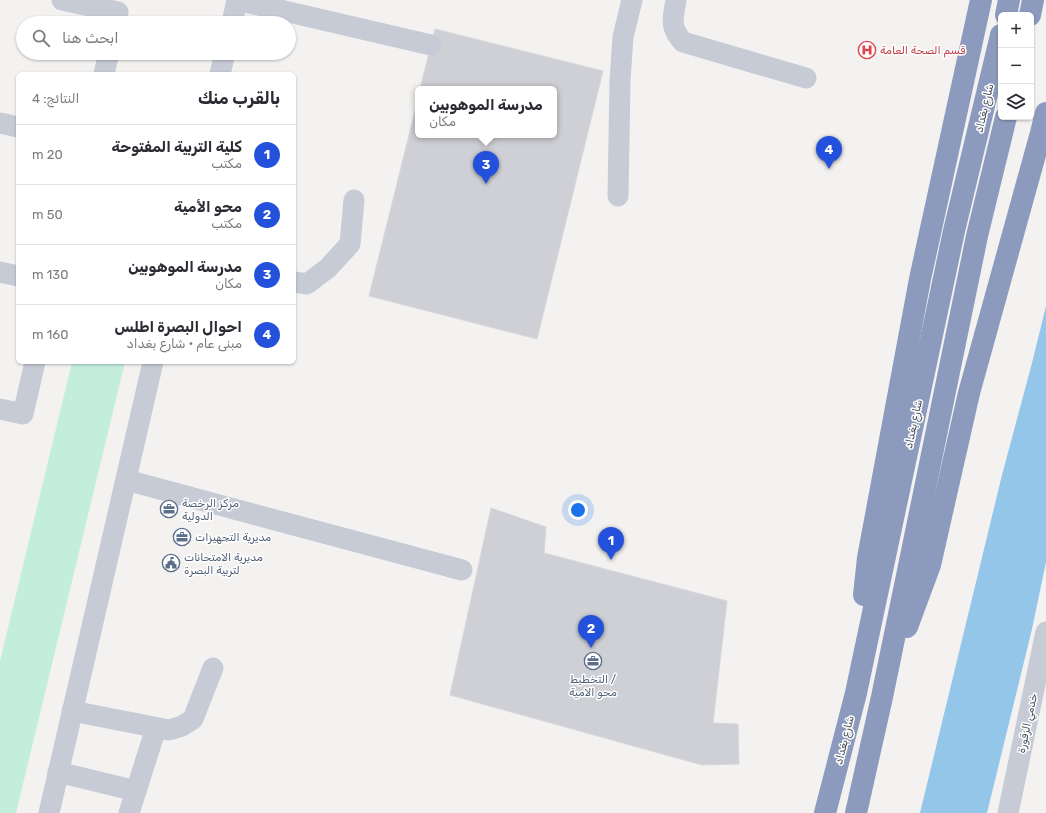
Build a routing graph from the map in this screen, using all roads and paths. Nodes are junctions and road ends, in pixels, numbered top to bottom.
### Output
1 (62, 0) edge
2 (237, 0) edge
3 (632, 0) edge
4 (676, 0) edge
5 (990, 0) edge
6 (1009, 0) edge
7 (1033, 0) edge
8 (979, 9) edge
9 (1007, 12) edge
10 (1031, 12) edge
11 (117, 16) edge
12 (234, 16) edge
13 (431, 45) dead end
14 (998, 48) edge
15 (107, 60) edge
16 (223, 60) edge
17 (104, 72) edge
18 (220, 72) edge
19 (806, 78) dead end
20 (1046, 113) edge
21 (1005, 120) edge
22 (0, 123) edge
23 (16, 127) edge
24 (618, 196) dead end
25 (354, 200) dead end
26 (0, 272) edge
27 (16, 276) edge
28 (296, 282) edge
29 (34, 364) edge
30 (153, 364) edge
31 (0, 409) edge
32 (126, 480) junction
33 (462, 570) dead end
34 (1046, 632) edge
35 (214, 668) dead end
36 (856, 693) junction
37 (882, 697) junction
38 (72, 711) junction
39 (156, 728) junction
40 (58, 772) junction
41 (136, 791) junction
42 (49, 813) edge
43 (129, 813) edge
44 (825, 813) edge
45 (856, 813) edge
46 (1008, 813) edge

1 - 11 street
2 - 12 street
2 - 13 street
3 - 24 street
4 - 19 street
5 - 8 highway
6 - 9 highway
7 - 10 highway
8 - 36 highway
14 - 36 highway, شارع بغداد
15 - 17 street
16 - 18 street
20 - 37 highway
21 - 37 highway, شارع بغداد
22 - 23 street
25 - 28 street
26 - 27 street
29 - 31 street
30 - 32 street
32 - 33 street
32 - 38 street
34 - 46 street, خدمي الزقورة
35 - 39 street
36 - 44 highway, شارع بغداد
37 - 45 highway, شارع بغداد
38 - 39 street
38 - 40 street
39 - 41 street
40 - 41 street
40 - 42 street
41 - 43 street

